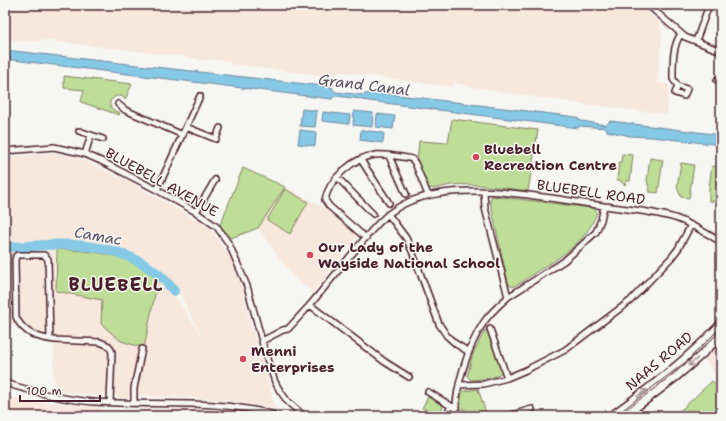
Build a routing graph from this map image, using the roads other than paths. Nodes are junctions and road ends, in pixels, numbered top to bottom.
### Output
1 (648, 5) edge
2 (709, 5) edge
3 (681, 34) junction
4 (696, 41) junction
5 (721, 51) edge
6 (678, 86) dead end
7 (200, 96) dead end
8 (118, 104) dead end
9 (186, 128) junction
10 (220, 128) dead end
11 (79, 131) dead end
12 (91, 135) junction
13 (183, 135) junction
14 (103, 139) dead end
15 (5, 151) edge
16 (85, 154) junction
17 (390, 156) junction
18 (361, 160) junction
19 (337, 177) junction
20 (215, 180) dead end
21 (157, 190) junction
22 (484, 192) junction
23 (406, 194) dead end
24 (428, 195) junction
25 (389, 203) dead end
26 (604, 206) junction
27 (196, 212) junction
28 (373, 214) dead end
29 (388, 214) junction
30 (691, 225) junction
31 (366, 238) junction
32 (721, 242) edge
33 (508, 297) junction
34 (310, 306) junction
35 (721, 324) edge
36 (490, 329) dead end
37 (721, 335) edge
38 (50, 340) junction
39 (262, 341) junction
40 (142, 349) dead end
41 (469, 352) junction
42 (409, 376) dead end
43 (507, 378) junction
44 (5, 383) edge
45 (459, 384) junction
46 (428, 392) dead end
47 (110, 402) junction
48 (134, 403) junction
49 (453, 406) junction
50 (532, 409) dead end
51 (279, 416) edge
52 (304, 416) edge
53 (446, 416) edge
54 (456, 416) edge
55 (508, 416) edge
56 (611, 416) edge
57 (624, 416) edge

1 - 3 street
2 - 4 street
3 - 4 street
3 - 6 street
4 - 5 street
7 - 9 street
8 - 13 street
9 - 10 street
9 - 13 street
11 - 12 street
12 - 14 street
12 - 16 street
13 - 21 street
15 - 16 street, BLUEBELL AVENUE
16 - 21 street, BLUEBELL AVENUE
17 - 18 street
17 - 23 street
17 - 24 street
18 - 19 street
18 - 25 street
19 - 28 street
19 - 31 street
20 - 27 street
21 - 27 street, BLUEBELL AVENUE
22 - 24 street, BLUEBELL ROAD
22 - 26 street, BLUEBELL ROAD
22 - 33 street
24 - 29 street, BLUEBELL ROAD
26 - 30 street, BLUEBELL ROAD
26 - 33 street
27 - 39 street, BLUEBELL AVENUE
29 - 31 street, BLUEBELL ROAD
29 - 41 street
30 - 32 street, BLUEBELL ROAD
30 - 43 street
31 - 34 street, BLUEBELL ROAD
33 - 41 street
34 - 39 street, BLUEBELL ROAD
34 - 42 street
56 -> 35 main road, NAAS ROAD
36 - 43 street
37 -> 57 main road, NAAS ROAD
38 - 38 street
38 - 47 street
39 - 52 street, BLUEBELL AVENUE
40 - 48 street
41 - 45 street
43 - 45 street
44 - 47 street
45 - 49 street
46 - 49 street
47 - 48 street
48 - 51 street
49 - 53 street
49 - 54 street
50 - 55 street

